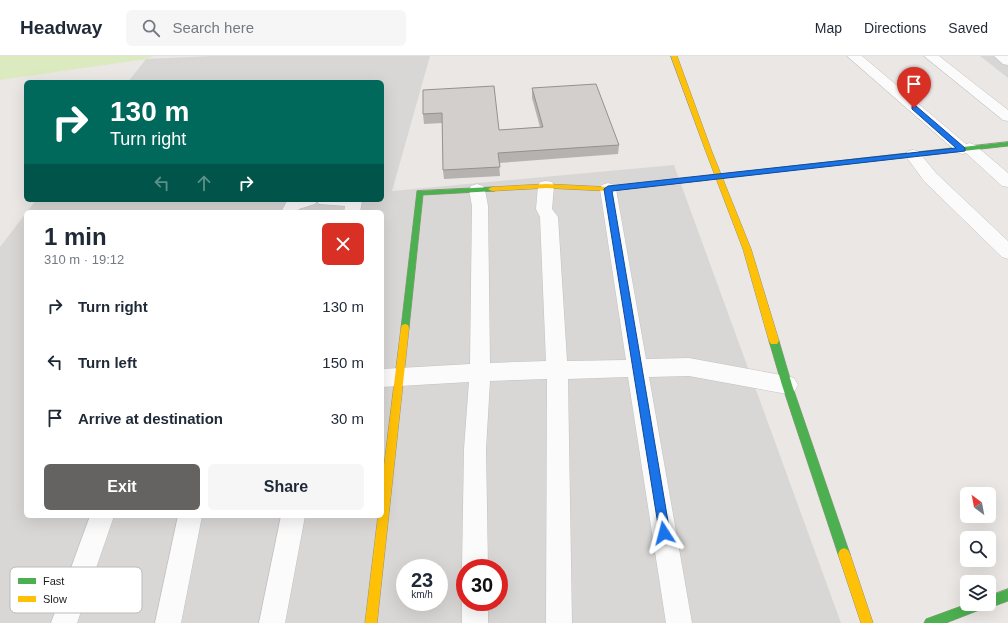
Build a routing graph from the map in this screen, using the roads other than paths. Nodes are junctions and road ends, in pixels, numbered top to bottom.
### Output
1 (674, 56) edge
2 (854, 56) edge
3 (931, 56) edge
4 (1001, 56) edge
5 (1008, 61) edge
6 (1008, 117) edge
7 (1008, 144) edge
8 (966, 149) junction
9 (912, 155) junction
10 (719, 178) junction
11 (1008, 182) edge
12 (546, 186) junction
13 (608, 189) junction
14 (477, 190) junction
15 (303, 202) edge
16 (290, 210) edge
17 (1008, 252) edge
18 (638, 367) junction
19 (557, 370) junction
20 (480, 372) junction
21 (390, 378) edge
22 (787, 385) junction
23 (384, 455) edge
24 (101, 518) edge
25 (190, 518) edge
26 (293, 518) edge
27 (379, 518) edge
28 (475, 559) edge
29 (84, 567) edge
30 (1008, 595) edge
31 (996, 599) edge
32 (475, 611) edge
33 (963, 611) edge
34 (68, 613) edge
35 (64, 623) edge
36 (168, 623) edge
37 (272, 623) edge
38 (371, 623) edge
39 (475, 623) edge
40 (559, 623) edge
41 (679, 623) edge
42 (867, 623) edge
43 (930, 623) edge

1 - 10 street
2 - 8 street
3 - 6 street
4 - 5 street
7 - 8 street
8 - 9 street
8 - 11 street
9 - 10 street
9 - 17 street
10 - 13 street
10 - 22 street
12 - 13 street
12 - 14 street
12 - 19 street
13 - 18 street
14 - 20 street
14 - 21 street
15 - 16 street
18 - 19 street
18 - 22 street
18 - 41 street
19 - 20 street
19 - 40 street
20 - 21 street
20 - 28 street
21 - 23 street
22 - 42 street
24 - 29 street
25 - 36 street
26 - 37 street
27 - 38 street
30 - 31 street
32 - 39 street
33 - 43 street
34 - 35 street

